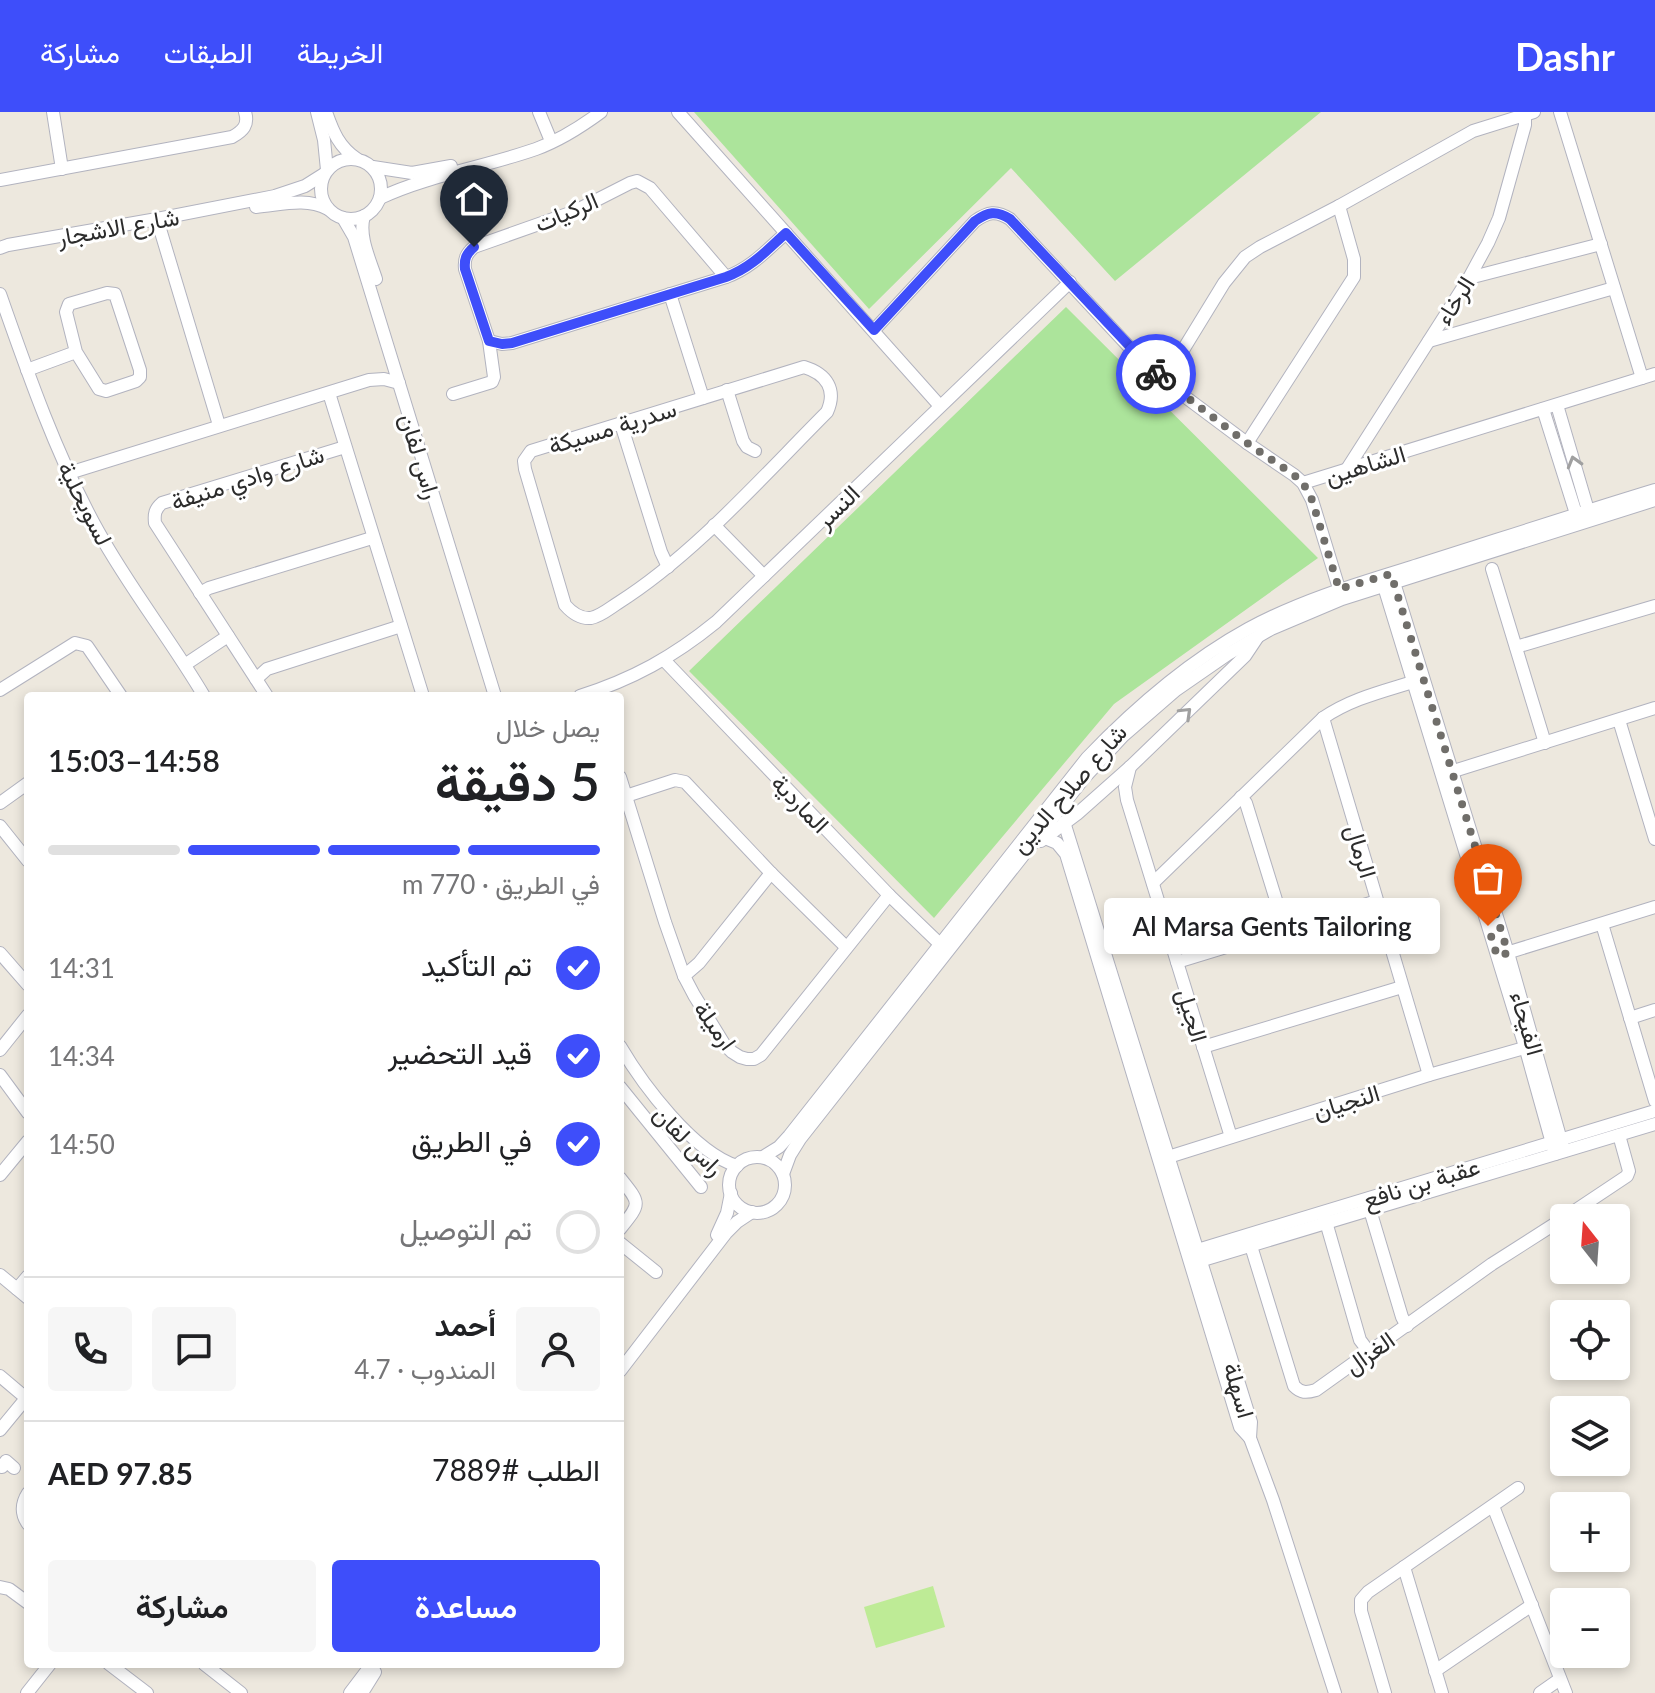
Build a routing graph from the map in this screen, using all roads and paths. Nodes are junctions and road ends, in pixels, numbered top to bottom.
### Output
1 (53, 112) edge
2 (245, 112) edge
3 (317, 112) edge
4 (326, 112) edge
5 (539, 112) edge
6 (601, 112) edge
7 (678, 112) edge
8 (1560, 112) edge
9 (1525, 114) edge
10 (551, 141) junction
11 (357, 159) junction
12 (373, 167) junction
13 (62, 169) junction
14 (325, 172) junction
15 (0, 180) edge
16 (380, 198) junction
17 (233, 205) junction
18 (1339, 206) junction
19 (328, 209) junction
20 (364, 216) junction
21 (343, 218) junction
22 (157, 219) junction
23 (786, 233) junction
24 (1601, 244) junction
25 (1, 245) edge
26 (726, 277) junction
27 (1469, 278) junction
28 (1070, 282) junction
29 (1614, 288) junction
30 (0, 294) edge
31 (670, 294) junction
32 (874, 330) junction
33 (489, 341) junction
34 (1429, 341) junction
35 (76, 352) junction
36 (391, 356) junction
37 (27, 370) junction
38 (1655, 374) edge
39 (1642, 378) junction
40 (369, 380) junction
41 (1164, 381) junction
42 (399, 383) junction
43 (727, 390) junction
44 (329, 393) junction
45 (453, 394) dead end
46 (703, 398) junction
47 (940, 406) junction
48 (1550, 407) junction
49 (621, 424) junction
50 (219, 425) junction
51 (1247, 443) junction
52 (345, 447) junction
53 (755, 451) dead end
54 (1347, 469) junction
55 (69, 473) junction
56 (1303, 483) junction
57 (1655, 490) edge
58 (1655, 500) edge
59 (1583, 517) junction
60 (714, 525) junction
61 (372, 538) junction
62 (668, 567) junction
63 (1492, 569) dead end
64 (764, 576) junction
65 (1387, 580) junction
66 (200, 593) junction
67 (1341, 594) junction
68 (1655, 606) edge
69 (401, 626) junction
70 (1255, 631) junction
71 (228, 636) junction
72 (1516, 647) junction
73 (664, 660) junction
74 (186, 664) junction
75 (256, 679) junction
76 (1419, 680) junction
77 (2, 685) edge
78 (118, 692) edge
79 (202, 692) edge
80 (264, 692) edge
81 (422, 692) edge
82 (494, 692) edge
83 (501, 692) edge
84 (598, 692) edge
85 (1655, 708) edge
86 (1323, 718) junction
87 (1619, 720) junction
88 (1545, 743) junction
89 (1130, 767) junction
90 (1446, 773) junction
91 (1078, 776) junction
92 (24, 786) edge
93 (624, 790) edge
94 (1103, 791) junction
95 (626, 796) junction
96 (1241, 797) junction
97 (1127, 800) junction
98 (0, 803) edge
99 (1077, 814) junction
100 (1064, 822) junction
101 (0, 826) edge
102 (1045, 838) junction
103 (1655, 839) edge
104 (1028, 849) junction
105 (24, 856) edge
106 (771, 873) junction
107 (1153, 883) junction
108 (889, 895) junction
109 (1377, 901) junction
110 (1655, 907) edge
111 (1602, 924) junction
112 (1285, 929) junction
113 (846, 947) junction
114 (944, 948) junction
115 (0, 953) edge
116 (1503, 954) junction
117 (1177, 962) junction
118 (684, 976) junction
119 (24, 980) edge
120 (1402, 987) junction
121 (1655, 1010) edge
122 (1630, 1018) junction
123 (24, 1020) edge
124 (1530, 1046) junction
125 (1203, 1047) junction
126 (0, 1050) edge
127 (624, 1052) edge
128 (624, 1065) edge
129 (0, 1075) edge
130 (1429, 1075) junction
131 (624, 1092) edge
132 (1655, 1101) edge
133 (24, 1108) edge
134 (1655, 1111) edge
135 (1655, 1124) edge
136 (1619, 1135) junction
137 (1231, 1137) junction
138 (24, 1146) edge
139 (1558, 1147) junction
140 (763, 1157) junction
141 (1164, 1159) junction
142 (737, 1166) junction
143 (783, 1174) junction
144 (0, 1175) edge
145 (624, 1183) edge
146 (701, 1187) dead end
147 (730, 1187) junction
148 (1585, 1204) edge
149 (1370, 1210) junction
150 (752, 1212) junction
151 (1324, 1217) junction
152 (624, 1224) edge
153 (1550, 1227) edge
154 (624, 1246) edge
155 (1251, 1246) junction
156 (1193, 1257) junction
157 (656, 1272) dead end
158 (0, 1275) edge
159 (24, 1281) edge
160 (17, 1289) junction
161 (24, 1295) edge
162 (1407, 1326) junction
163 (1369, 1352) junction
164 (624, 1355) edge
165 (624, 1366) edge
166 (0, 1376) edge
167 (24, 1395) edge
168 (24, 1401) edge
169 (0, 1430) edge
170 (0, 1465) edge
171 (14, 1468) dead end
172 (1518, 1488) dead end
173 (1493, 1506) junction
174 (1404, 1567) junction
175 (0, 1587) edge
176 (24, 1600) edge
177 (1532, 1605) junction
178 (47, 1668) edge
179 (114, 1668) edge
180 (209, 1668) edge
181 (369, 1668) edge
182 (378, 1668) edge
183 (1435, 1671) junction
184 (1560, 1679) junction
185 (27, 1693) edge
186 (147, 1693) edge
187 (240, 1693) edge
188 (350, 1693) edge
189 (362, 1693) edge
190 (1335, 1693) edge
191 (1385, 1693) edge
192 (1442, 1693) edge
193 (1540, 1693) edge
194 (1566, 1693) edge

1 - 13 street
2 - 13 street
3 - 14 street
4 - 11 street
5 - 10 street
6 - 10 street
7 - 23 street
8 - 24 street
9 - 18 street
9 - 27 street, الرخاء
10 - 12 street
10 - 16 street
11 - 12 street
11 - 14 street
12 - 16 street
13 - 15 street
14 - 17 street, شارع الاشجار
14 - 19 street
16 - 20 street
17 - 19 street, شارع الاشجار
17 - 22 street, شارع الاشجار
18 - 41 street
18 - 51 street
19 - 21 street
20 - 21 street
20 - 83 street, راس لفان
21 - 36 street, راس لفان
22 - 25 street, شارع الاشجار
22 - 50 street
23 - 26 street
23 - 32 street
24 - 27 street
24 - 29 street
26 - 31 street
26 - 33 street, الركيات
27 - 34 street, الرخاء
28 - 32 street
28 - 41 street
28 - 47 street, النسر
29 - 34 street
29 - 39 street
30 - 37 street, لسويحلية
31 - 33 street
31 - 46 street, سدرية مسيكة
32 - 47 street
33 - 45 street
34 - 54 street, الرخاء
35 - 35 street
35 - 37 street
36 - 40 street
36 - 42 street, راس لفان
37 - 55 street, لسويحلية
38 - 39 street, الشاهين
39 - 48 street, الشاهين
40 - 42 street
40 - 44 street
41 - 51 street
42 - 82 street, راس لفان
43 - 46 street, سدرية مسيكة
43 - 53 street
43 - 60 street, سدرية مسيكة
44 - 50 street
44 - 52 street, شارع وادي منيفة
46 - 49 street, سدرية مسيكة
47 - 64 street, النسر
48 - 54 street, الشاهين
48 - 59 street
49 - 62 street
49 - 62 street, سدرية مسيكة
50 - 55 street
51 - 56 street
52 - 61 street, شارع وادي منيفة
52 - 66 street, شارع وادي منيفة
54 - 56 street, الشاهين
55 - 74 street, لسويحلية
56 - 67 street, الشاهين
57 - 59 street, شارع صلاح الدين
58 - 59 street, شارع صلاح الدين
59 - 65 street, شارع صلاح الدين
60 - 62 street, سدرية مسيكة
60 - 64 street
61 - 66 street
61 - 69 street, شارع وادي منيفة
63 - 72 street
64 - 73 street, النسر
65 - 67 street, شارع صلاح الدين
65 - 76 street, الفيحاء
66 - 71 street, شارع وادي منيفة
67 - 70 street, شارع صلاح الدين
68 - 72 street
69 - 75 street
69 - 81 street, شارع وادي منيفة
89 -> 70 street, شارع صلاح الدين
70 - 91 street, شارع صلاح الدين
71 - 74 street
71 - 75 street, شارع وادي منيفة
72 - 88 street
73 - 84 street, النسر
73 - 108 street, الماردية
74 - 79 street, لسويحلية
75 - 80 street, شارع وادي منيفة
76 - 86 street
76 - 90 street, الفيحاء
77 - 78 street
85 - 87 street
86 - 96 street
86 - 109 street, الرمال
87 - 88 street
87 - 103 street
88 - 90 street
89 - 94 street, شارع صلاح الدين
89 - 97 street, الجيل
90 - 116 street, الفيحاء
91 - 99 street
91 - 104 street, شارع صلاح الدين
91 - 114 street, شارع صلاح الدين
92 - 98 street
93 - 95 street, ارميلة
94 - 97 street
94 - 99 street, شارع صلاح الدين
95 - 106 street
95 - 118 street, ارميلة
96 - 107 street
96 - 112 street
97 - 107 street, الجيل
99 - 100 street, شارع صلاح الدين
100 - 102 street, شارع صلاح الدين
100 - 141 street, اسهلة
101 - 105 street
102 - 104 street, شارع صلاح الدين
102 - 141 street, اسهلة
104 - 114 street, شارع صلاح الدين
106 - 113 street
106 - 118 street
107 - 117 street, الجيل
108 - 113 street, ارميلة
108 - 114 street, الماردية
109 - 112 street
109 - 120 street, الرمال
110 - 111 street
111 - 116 street
111 - 122 street
112 - 117 street
113 - 118 street, ارميلة
114 - 140 street, شارع صلاح الدين
114 - 143 street, شارع صلاح الدين
115 - 119 street
116 - 124 street, الفيحاء
117 - 125 street, الجيل
120 - 125 street
120 - 130 street, الرمال
121 - 122 street
122 - 132 street
123 - 126 street
124 - 130 street, النجيان
124 - 139 street, الفيحاء
125 - 137 street, الجيل
127 - 142 street, راس لفان
128 - 147 street, راس لفان
129 - 133 street
130 - 137 street, النجيان
131 - 146 street, راس لفان
134 - 139 street, عقبة بن نافع
135 - 136 street, عقبة بن نافع
136 - 139 street, عقبة بن نافع
136 - 148 street, الغزال
137 - 141 street, النجيان
138 - 144 street
139 - 149 street, عقبة بن نافع
139 - 151 street, عقبة بن نافع
140 - 142 street
140 - 143 street
141 - 156 street, اسهلة
142 - 147 street
143 - 150 street
145 - 152 street
147 - 150 street
147 - 164 street
149 - 151 street, عقبة بن نافع
149 - 162 street
150 - 165 street
151 - 155 street, عقبة بن نافع
151 - 156 street, عقبة بن نافع
151 - 163 street
153 - 162 street, الغزال
154 - 157 street
155 - 156 street, عقبة بن نافع
155 - 163 street, الغزال
156 - 190 street, اسهلة
158 - 160 street
159 - 160 street
160 - 161 street
162 - 163 street, الغزال
166 - 167 street
168 - 169 street
170 - 171 street
172 - 173 street
173 - 174 street
173 - 177 street
174 - 183 street
174 - 191 street
175 - 176 street
177 - 183 street
177 - 184 street
178 - 185 street
179 - 186 street
180 - 187 street
181 - 188 street
182 - 189 street
183 - 192 street
184 - 193 street
184 - 194 street

